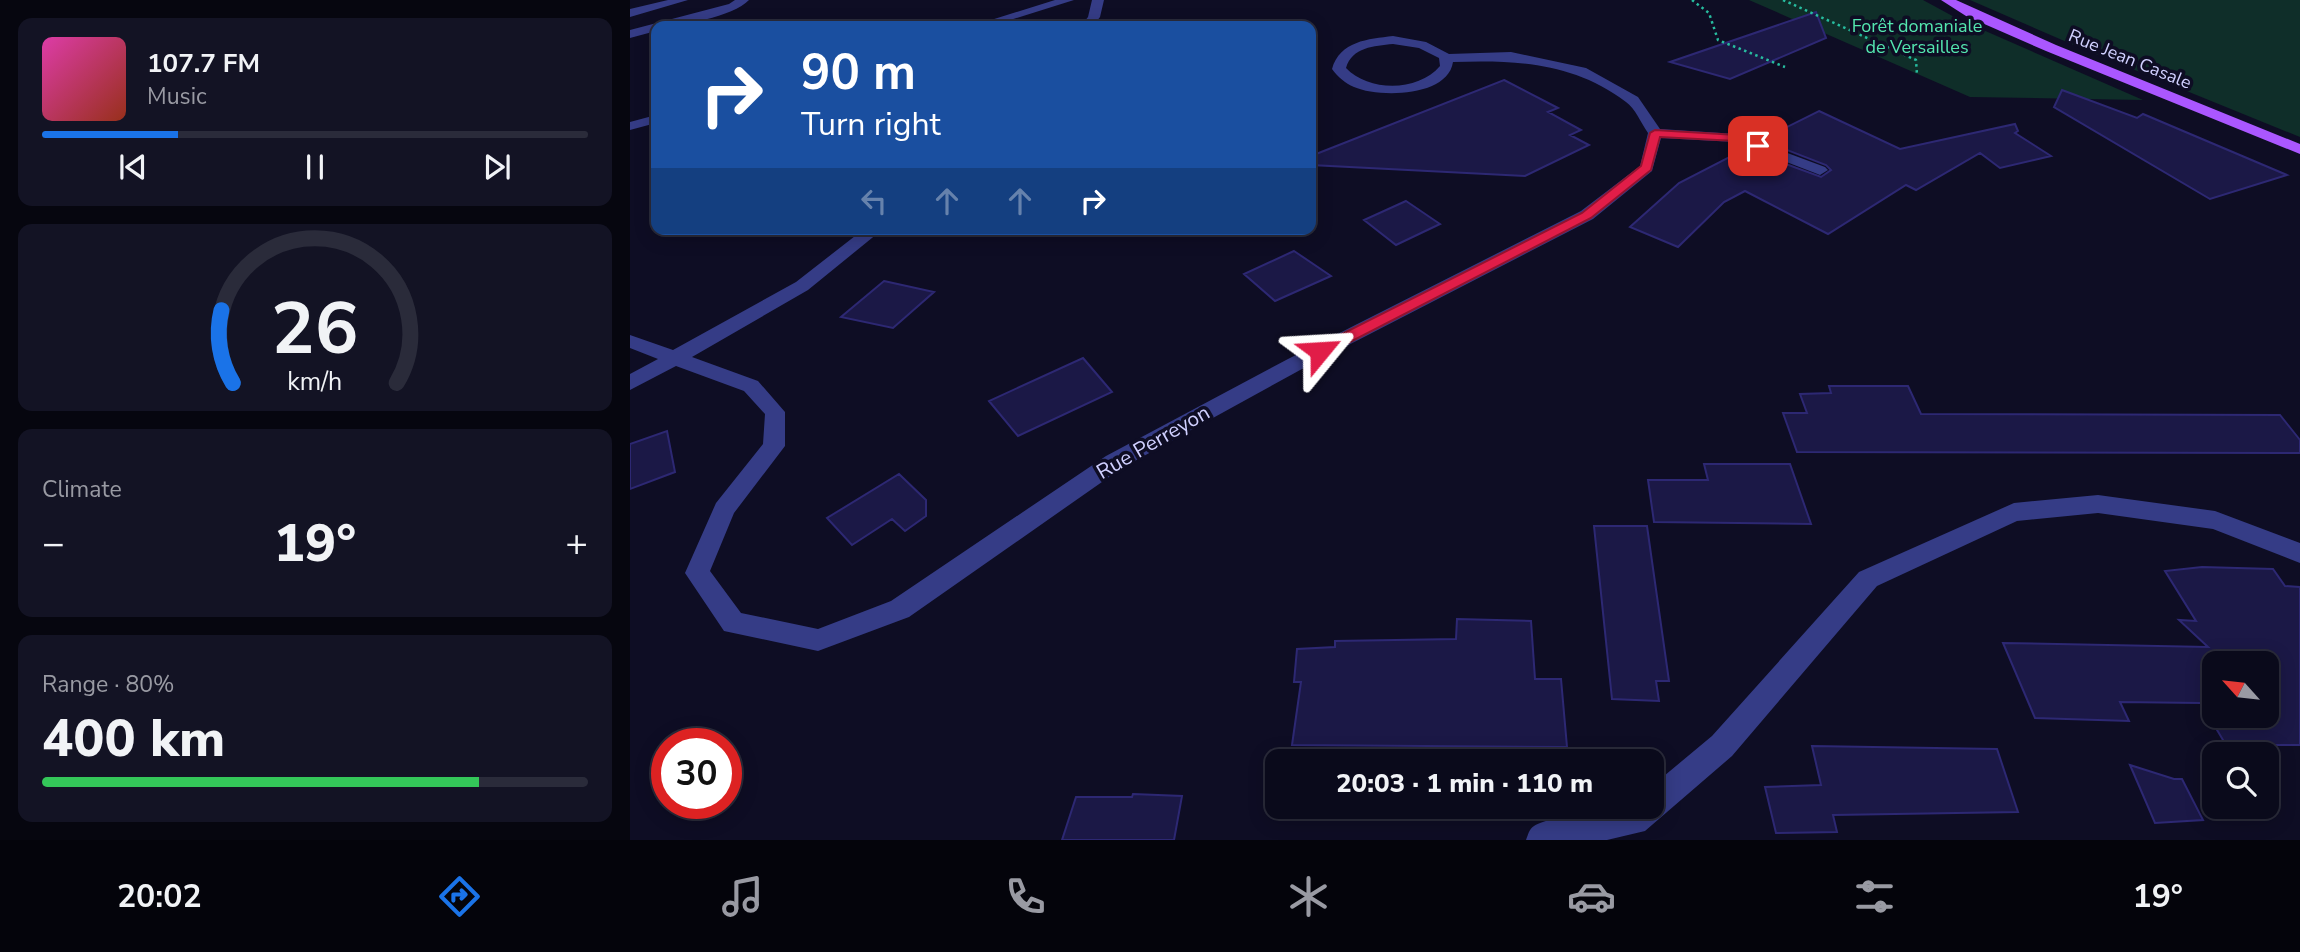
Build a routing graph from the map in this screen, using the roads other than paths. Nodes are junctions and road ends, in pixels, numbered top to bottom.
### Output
1 (682, 0) edge
2 (743, 0) edge
3 (1068, 0) edge
4 (1098, 0) edge
5 (1947, 0) edge
6 (630, 13) edge
7 (680, 21) edge
8 (995, 21) edge
9 (1091, 21) edge
10 (651, 29) edge
11 (630, 34) edge
12 (1445, 58) junction
13 (651, 120) edge
14 (630, 126) edge
15 (1655, 133) junction
16 (2300, 149) edge
17 (1820, 170) dead end
18 (867, 235) edge
19 (630, 341) edge
20 (676, 358) junction
21 (630, 383) edge
22 (2300, 553) edge
23 (1664, 795) edge
24 (1635, 819) edge
25 (1541, 840) edge

1 - 6 street
2 - 7 street
3 - 8 street
4 - 9 street
5 - 16 main road, Rue Jean Casale
10 - 11 street
12 - 12 street
12 - 15 street
13 - 14 street
15 - 17 street
15 - 20 street, Rue Perreyon
18 - 20 street
19 - 20 street
20 - 21 street
22 - 23 street
24 - 25 street

